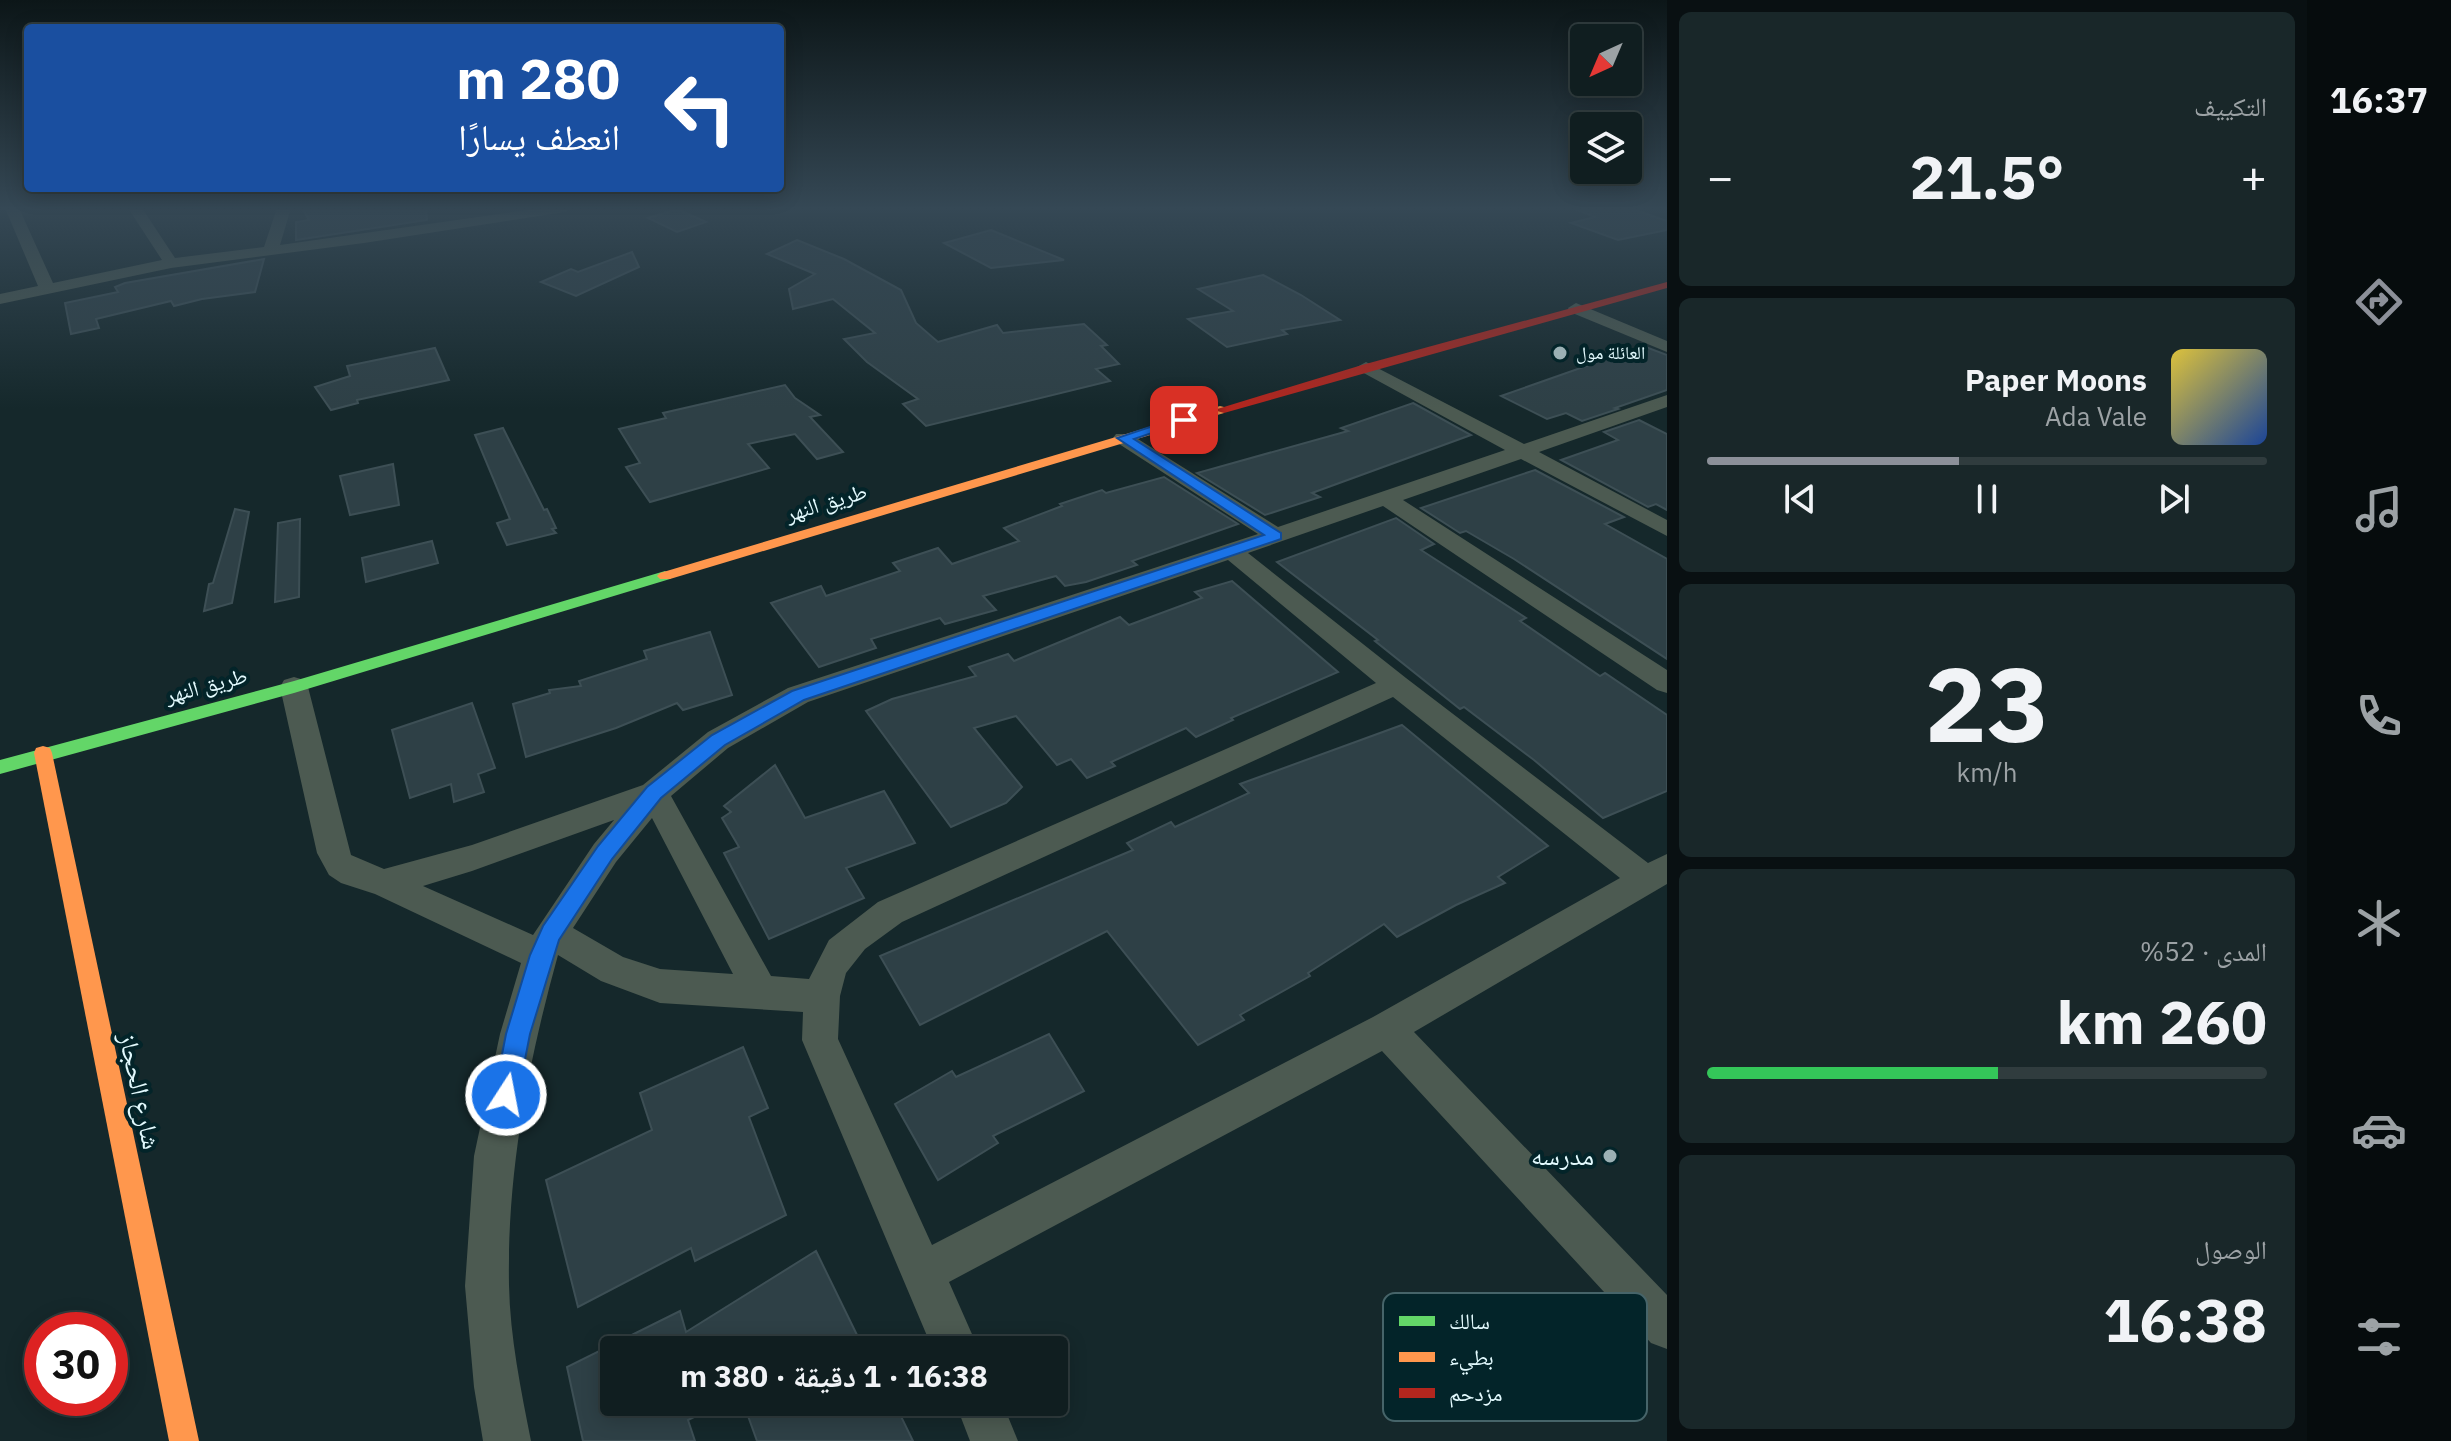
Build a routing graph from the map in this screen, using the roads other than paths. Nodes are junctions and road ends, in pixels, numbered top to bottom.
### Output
1 (41, 275) edge
2 (110, 275) edge
3 (1666, 275) edge
4 (47, 288) junction
5 (0, 299) edge
6 (1576, 308) junction
7 (1667, 347) edge
8 (1366, 367) junction
9 (1667, 401) edge
10 (1646, 408) junction
11 (1667, 418) edge
12 (1123, 438) junction
13 (1522, 449) junction
14 (932, 477) dead end
15 (1384, 497) junction
16 (1667, 529) edge
17 (1276, 536) junction
18 (1231, 551) junction
19 (1667, 683) edge
20 (1396, 685) junction
21 (294, 687) junction
22 (43, 753) junction
23 (0, 767) edge
24 (654, 793) junction
25 (1657, 874) edge
26 (384, 883) junction
27 (546, 944) junction
28 (761, 992) junction
29 (820, 996) junction
30 (1386, 1029) junction
31 (924, 1272) junction
32 (1635, 1293) edge
33 (1647, 1306) edge
34 (1667, 1327) edge
35 (950, 1336) edge
36 (984, 1416) edge
37 (184, 1441) edge
38 (507, 1441) edge
39 (994, 1441) edge

1 - 4 street
2 - 4 street
3 - 6 main road, طريق النهر
3 - 14 main road, طريق النهر
4 - 5 street
6 - 7 street
6 - 8 main road, طريق النهر
8 - 12 main road, طريق النهر
8 - 13 street
9 - 10 street
10 - 11 street
10 - 13 street
12 - 17 street
12 - 21 main road, طريق النهر
13 - 15 street
13 - 16 street
15 - 17 street
15 - 19 street
17 - 18 street
18 - 20 street
18 - 24 street
20 - 25 street
20 - 29 street
21 - 22 main road, طريق النهر
21 - 26 street
22 - 23 main road, طريق النهر
22 - 37 main road, شارع الحجاز
24 - 26 street
24 - 27 street
24 - 28 street
25 - 30 street
26 - 27 street
27 - 28 street
27 - 38 street
28 - 29 street
29 - 31 street
30 - 31 street
30 - 32 street
31 - 35 street
33 - 34 street
36 - 39 street

